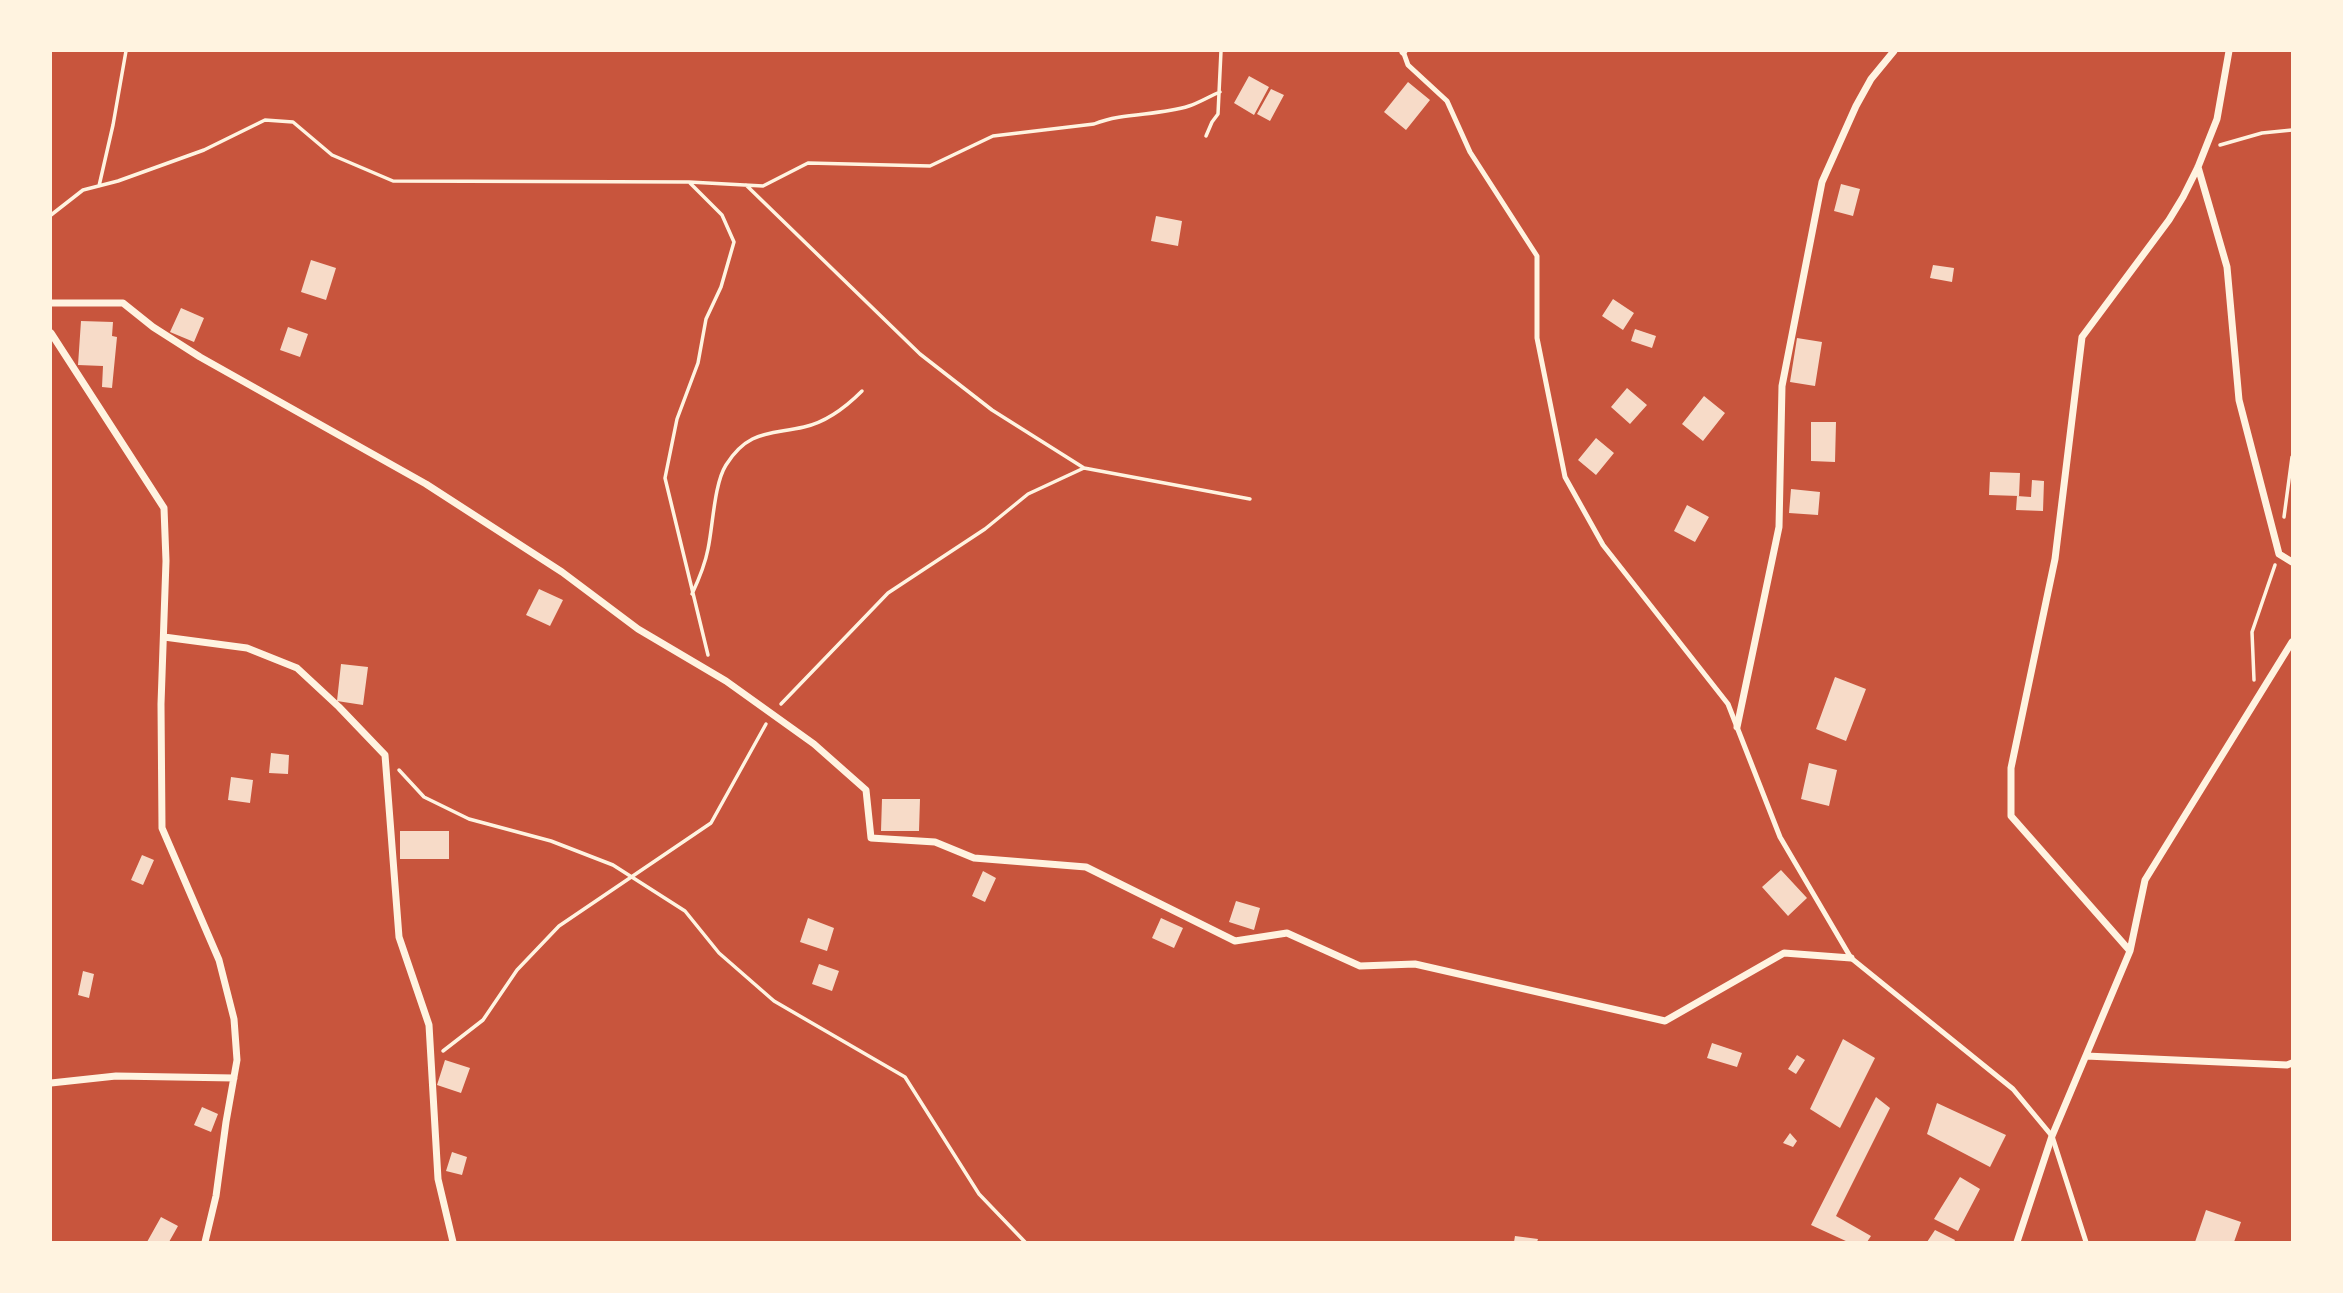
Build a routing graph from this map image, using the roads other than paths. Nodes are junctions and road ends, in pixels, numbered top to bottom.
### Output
1 (1403, 51) edge
2 (1894, 51) edge
3 (2229, 51) edge
4 (2198, 167) junction
5 (51, 303) edge
6 (51, 333) edge
7 (2292, 562) edge
8 (163, 637) junction
9 (2292, 642) edge
10 (1737, 727) junction
11 (2130, 951) junction
12 (1851, 958) junction
13 (2086, 1056) junction
14 (2292, 1063) edge
15 (234, 1078) junction
16 (51, 1083) edge
17 (2052, 1136) junction
18 (205, 1242) edge
19 (453, 1242) edge
20 (2017, 1242) edge
21 (2086, 1242) edge

1 - 10 lane
2 - 10 street
3 - 4 street
4 - 7 street
4 - 11 street
5 - 12 street
6 - 8 street
8 - 15 street
8 - 19 street
9 - 11 street
10 - 12 lane
11 - 13 street
12 - 17 lane
13 - 14 street
13 - 17 street
15 - 16 street
15 - 18 street
17 - 20 street
17 - 21 lane

